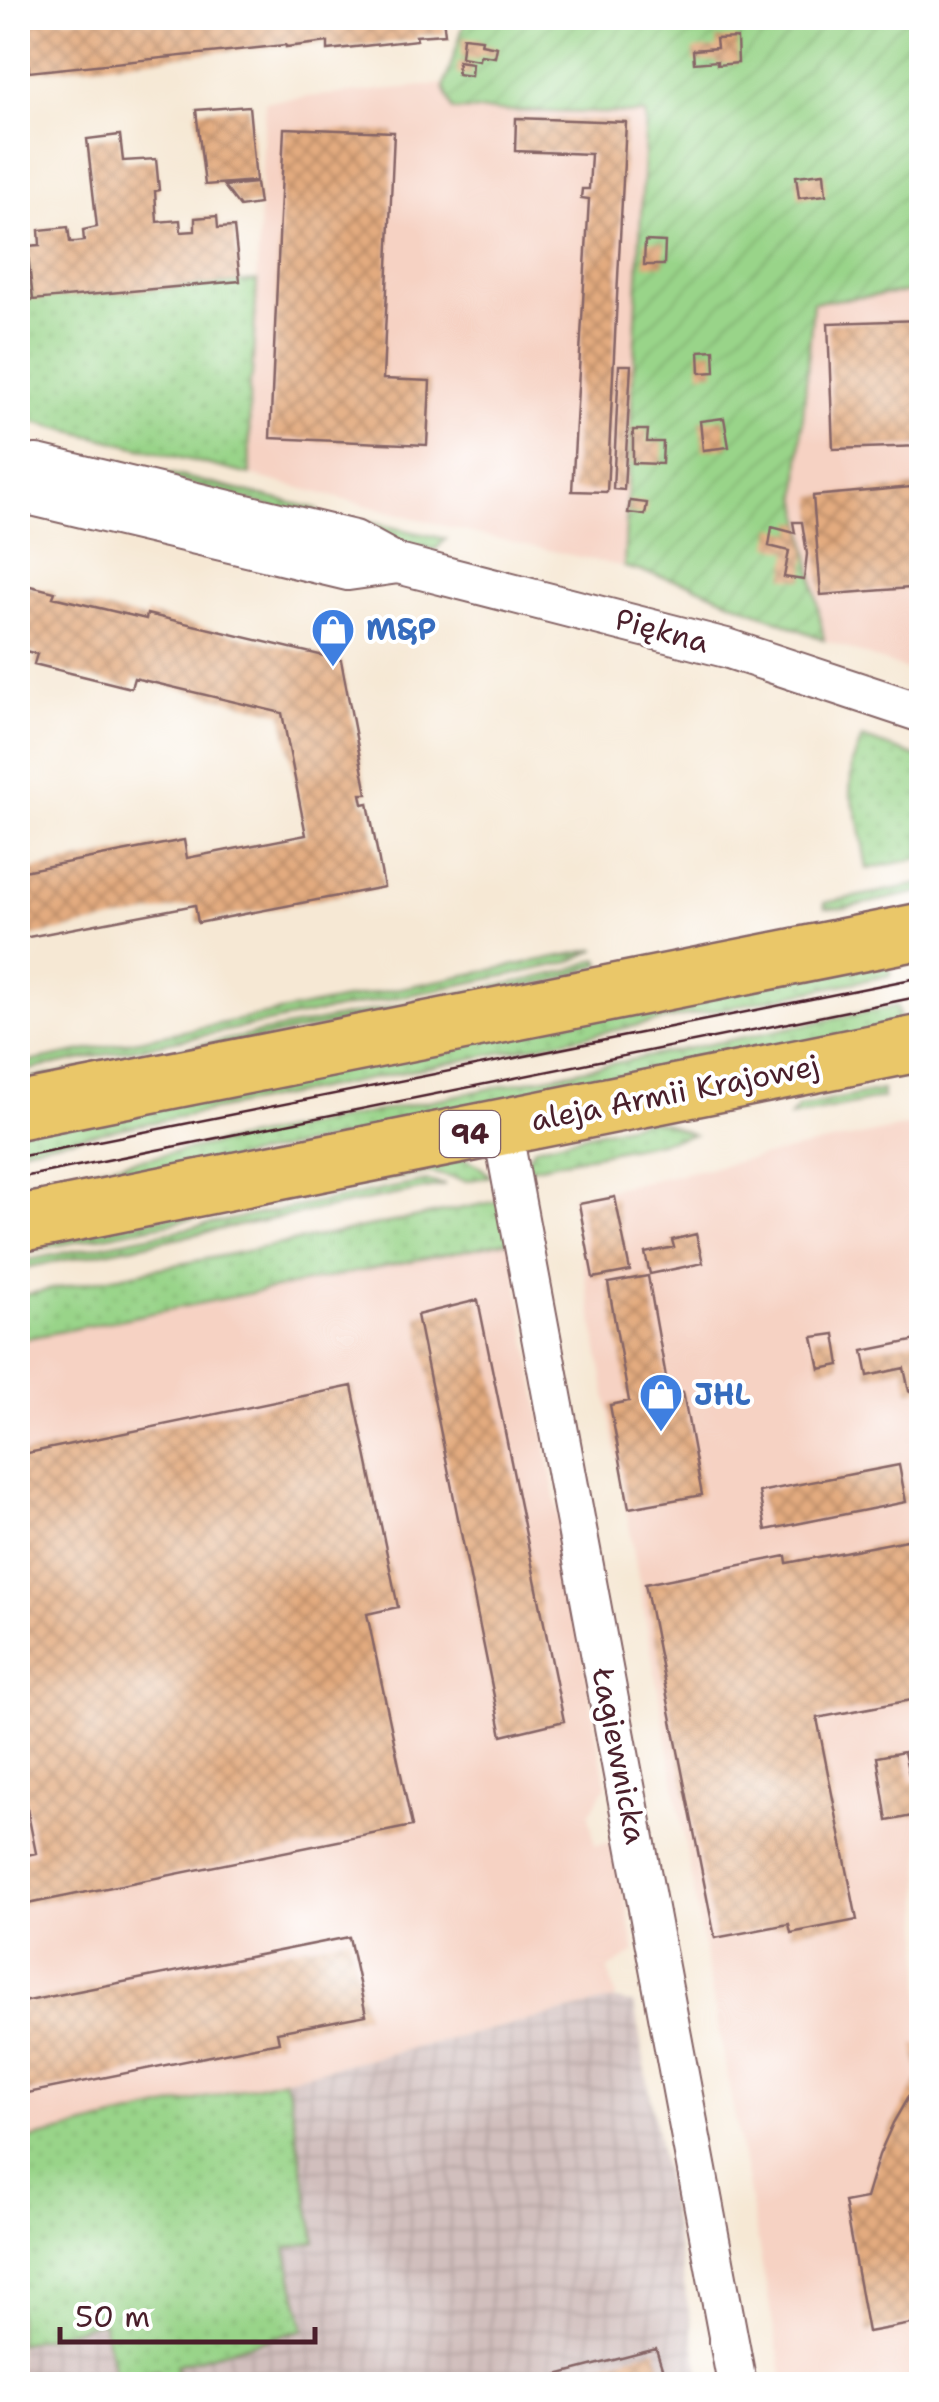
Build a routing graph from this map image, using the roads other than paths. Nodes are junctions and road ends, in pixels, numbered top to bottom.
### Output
1 (18, 466) edge
2 (18, 489) edge
3 (398, 564) junction
4 (922, 713) edge
5 (922, 931) edge
6 (922, 1043) edge
7 (18, 1110) edge
8 (502, 1128) junction
9 (18, 1224) edge
10 (737, 2384) edge

1 - 3 street, Piękna
2 - 3 street, Piękna
3 - 4 street, Piękna
5 - 7 main road
6 - 8 main road, aleja Armii Krajowej / 94
8 - 9 main road, aleja Armii Krajowej / 94
8 - 10 street, Łagiewnicka

